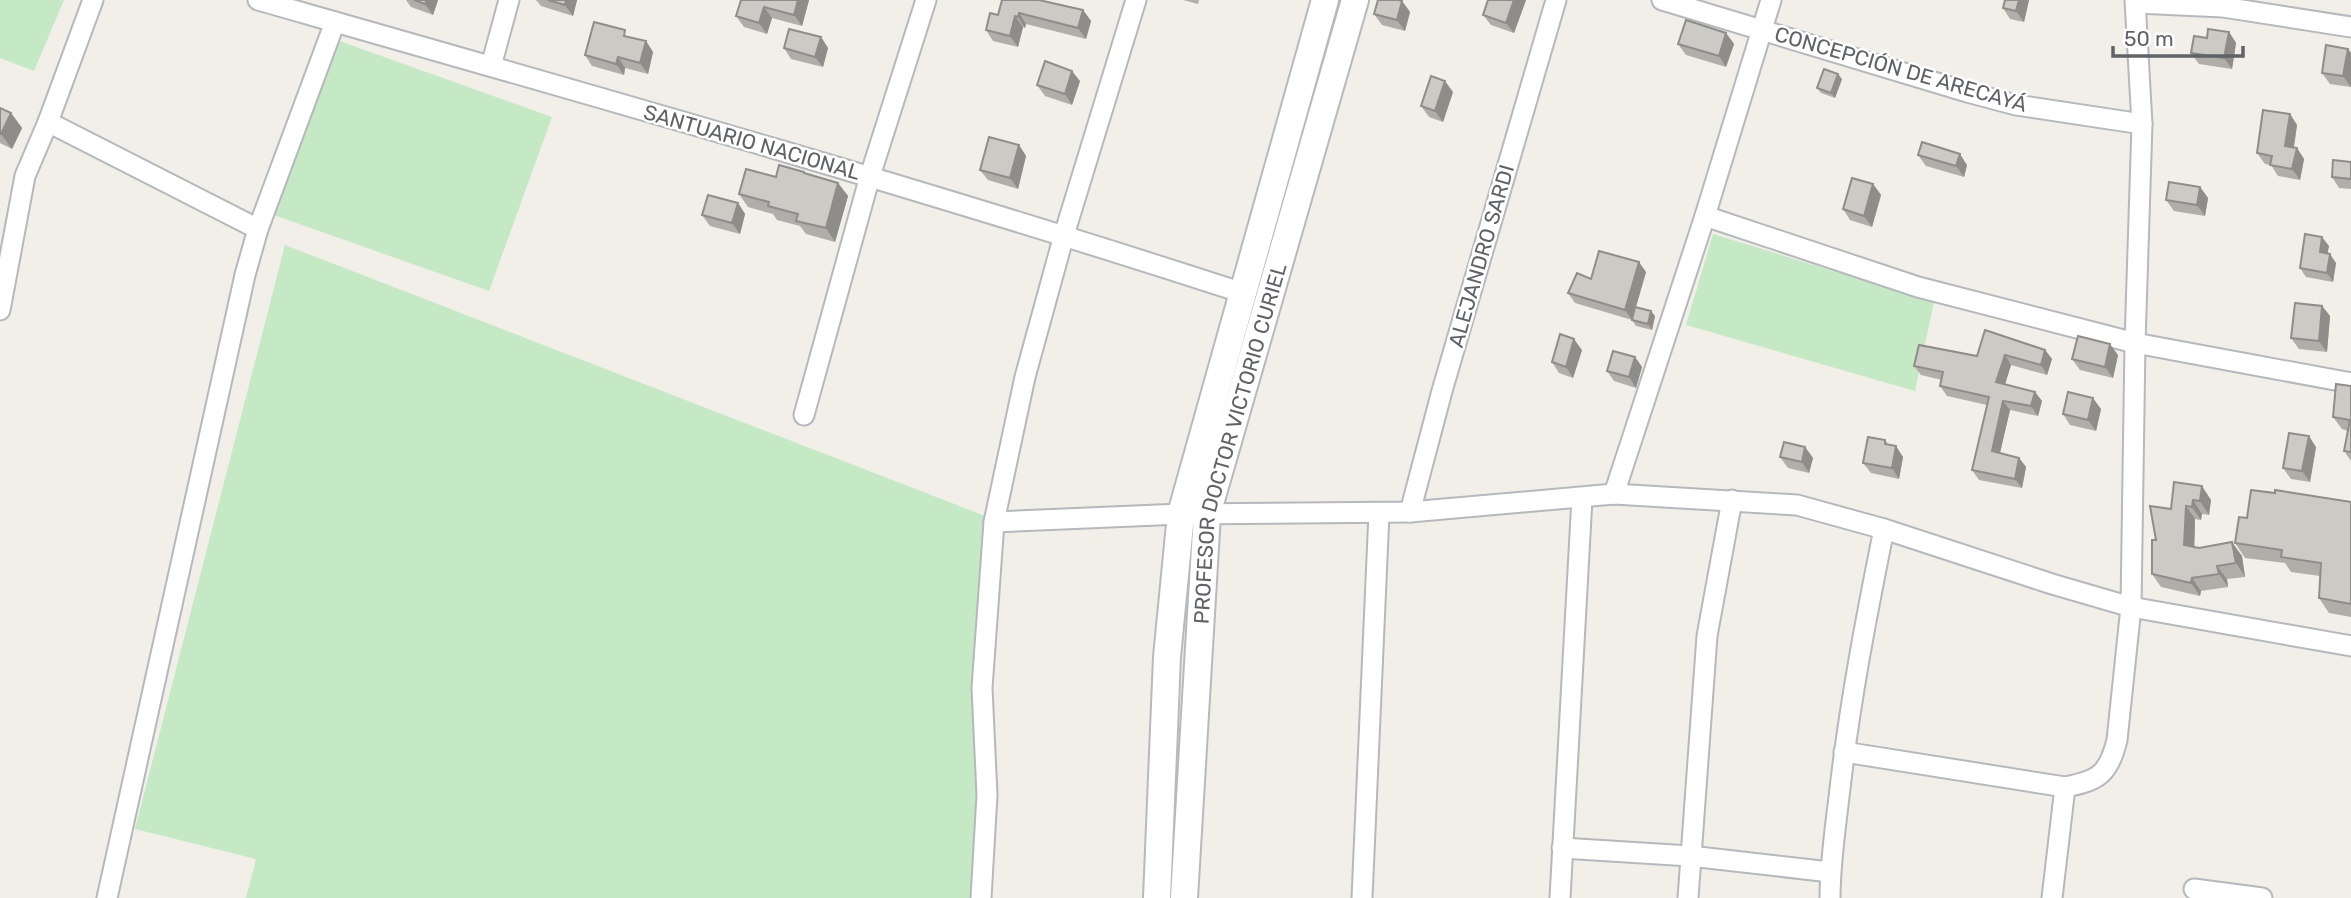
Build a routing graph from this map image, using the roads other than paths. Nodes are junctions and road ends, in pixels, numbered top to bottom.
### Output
1 (93, 0) edge
2 (258, 0) edge
3 (509, 0) edge
4 (926, 0) edge
5 (1136, 0) edge
6 (1325, 0) edge
7 (1355, 0) edge
8 (1556, 0) edge
9 (1662, 0) edge
10 (1771, 0) edge
11 (2135, 1) edge
12 (335, 22) junction
13 (2351, 27) edge
14 (1763, 30) junction
15 (491, 66) junction
16 (48, 121) junction
17 (2142, 124) junction
18 (870, 176) junction
19 (1705, 216) junction
20 (258, 229) junction
21 (1064, 235) junction
22 (1243, 293) junction
23 (0, 310) edge
24 (2135, 343) junction
25 (2351, 383) edge
26 (804, 415) dead end
27 (1614, 494) junction
28 (1582, 498) junction
29 (1732, 500) junction
30 (1410, 512) junction
31 (1379, 513) junction
32 (1181, 514) junction
33 (1207, 514) junction
34 (994, 522) junction
35 (1884, 529) junction
36 (2131, 607) junction
37 (2351, 646) edge
38 (1844, 751) junction
39 (2065, 787) junction
40 (1562, 848) junction
41 (1690, 856) junction
42 (1830, 872) junction
43 (2194, 890) dead end
44 (107, 898) edge
45 (981, 898) edge
46 (1157, 898) edge
47 (1184, 898) edge
48 (1362, 898) edge
49 (1560, 898) edge
50 (1688, 898) edge
51 (1830, 898) edge
52 (2052, 898) edge
53 (2262, 898) edge

1 - 16 street
2 - 12 street, SANTUARIO NACIONAL
3 - 15 street
4 - 18 street
5 - 21 street
6 - 22 main road, PROFESOR DOCTOR VICTORIO CURIEL
7 - 33 main road, PROFESOR DOCTOR VICTORIO CURIEL
8 - 30 street, ALEJANDRO SARDI
9 - 14 street, CONCEPCIÓN DE ARECAYÁ
10 - 14 street
11 - 13 street
11 - 17 street
12 - 15 street, SANTUARIO NACIONAL
12 - 20 street
14 - 17 street, CONCEPCIÓN DE ARECAYÁ
14 - 19 street
15 - 18 street, SANTUARIO NACIONAL
16 - 20 street
16 - 23 street
17 - 24 street
18 - 21 street, SANTUARIO NACIONAL
18 - 26 street
19 - 24 street
19 - 27 street
20 - 44 street
21 - 22 street, SANTUARIO NACIONAL
21 - 34 street
22 - 32 main road, PROFESOR DOCTOR VICTORIO CURIEL
24 - 25 street
24 - 36 street
27 - 28 street
27 - 29 street
28 - 30 street
28 - 40 street
29 - 35 street
29 - 41 street
30 - 31 street
31 - 33 street
31 - 48 street
32 - 33 street
32 - 34 street
32 - 46 main road, PROFESOR DOCTOR VICTORIO CURIEL
33 - 47 main road, PROFESOR DOCTOR VICTORIO CURIEL
34 - 45 street
35 - 36 street
35 - 38 street
36 - 37 street
36 - 39 street
38 - 39 street
38 - 42 street
39 - 52 street
40 - 41 street
40 - 49 street
41 - 42 street
41 - 50 street
42 - 51 street
43 - 53 street

